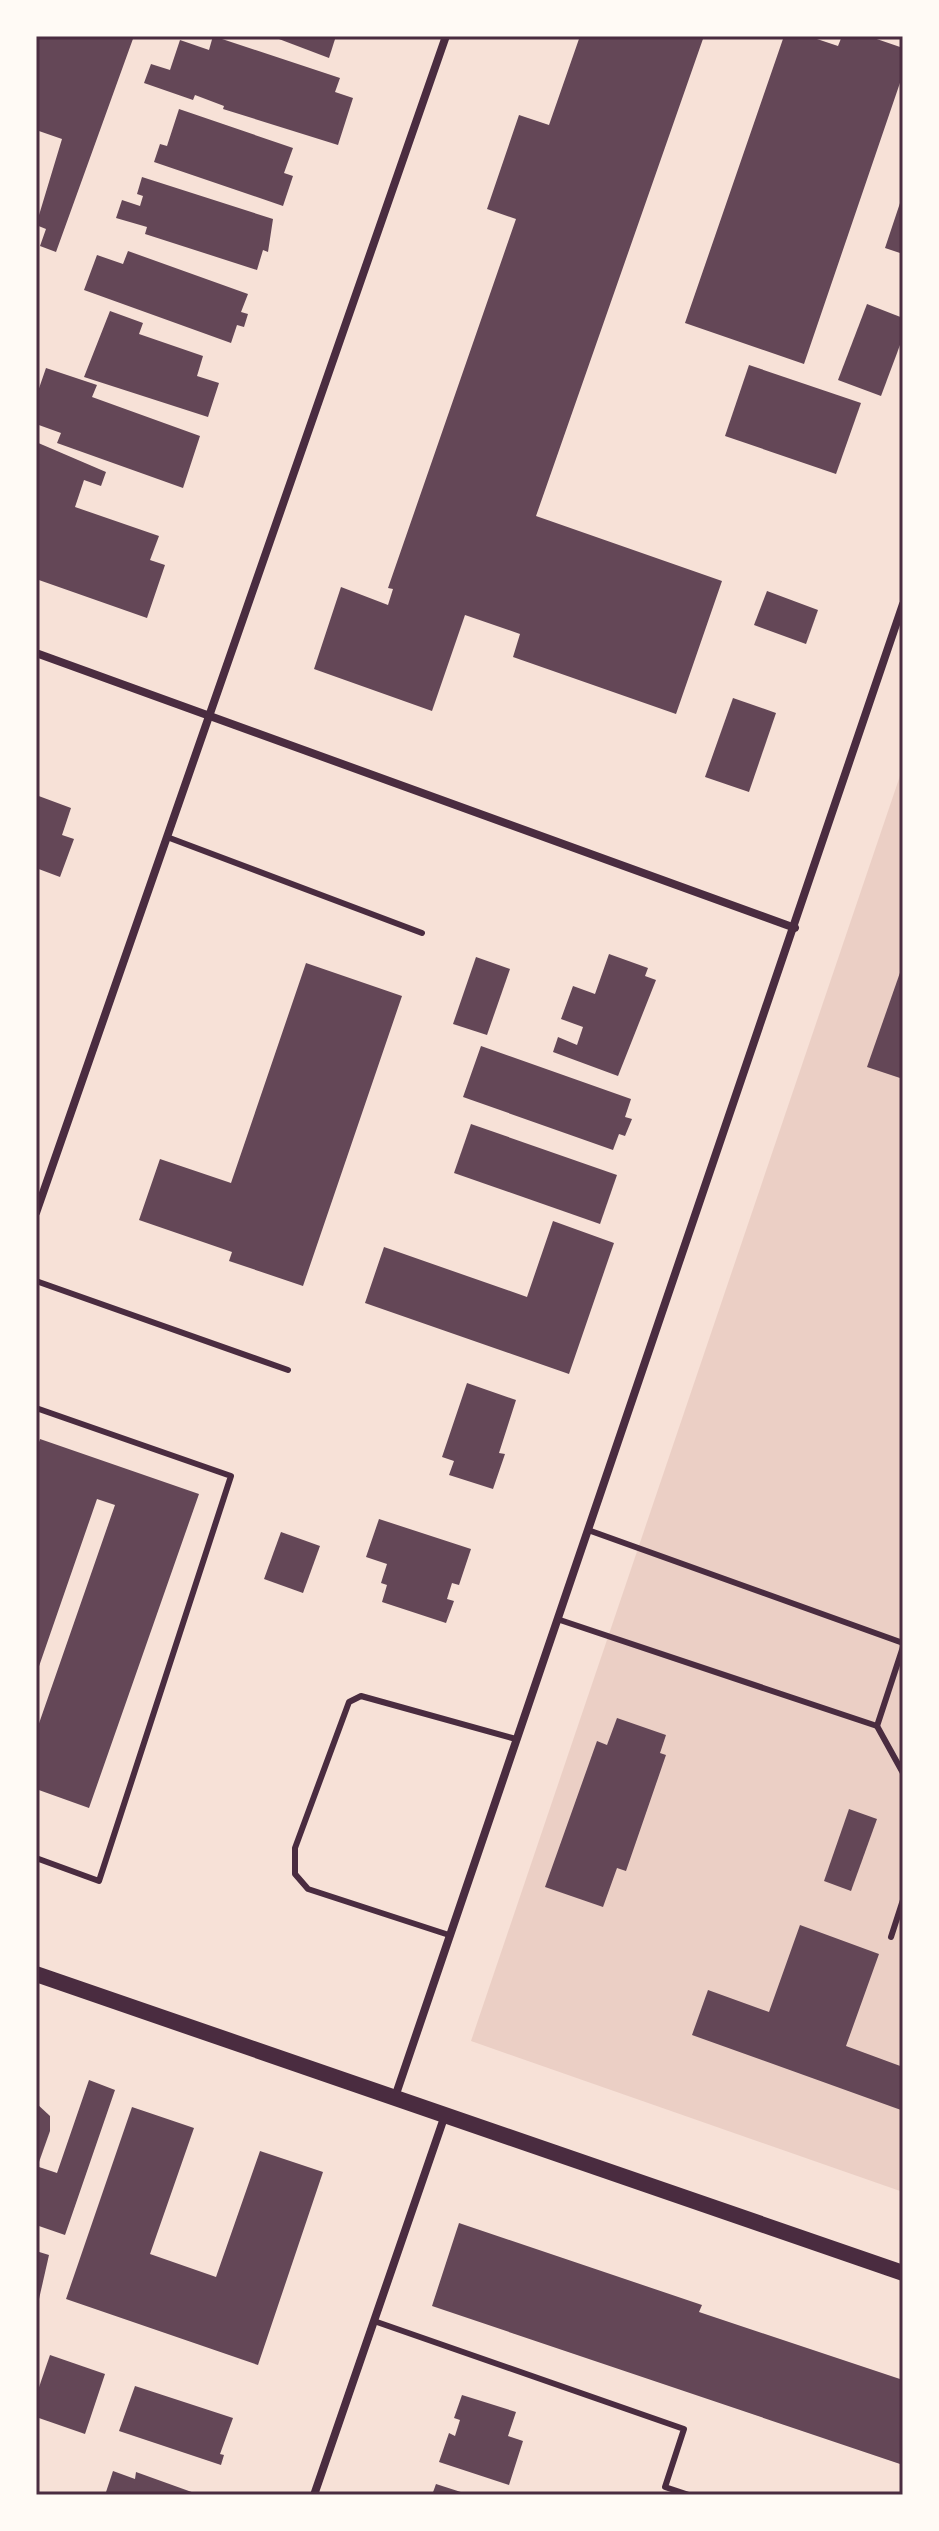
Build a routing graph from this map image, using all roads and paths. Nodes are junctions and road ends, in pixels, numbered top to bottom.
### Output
1 (446, 36) edge
2 (903, 604) edge
3 (36, 653) edge
4 (210, 715) junction
5 (167, 837) junction
6 (795, 928) junction
7 (422, 933) dead end
8 (36, 1213) edge
9 (36, 1281) edge
10 (288, 1370) dead end
11 (36, 1408) edge
12 (588, 1530) junction
13 (557, 1619) junction
14 (903, 1645) edge
15 (877, 1726) junction
16 (516, 1739) junction
17 (903, 1773) edge
18 (36, 1858) edge
19 (903, 1900) edge
20 (449, 1935) junction
21 (891, 1937) dead end
22 (36, 1974) edge
23 (395, 2097) junction
24 (445, 2115) junction
25 (903, 2273) edge
26 (374, 2321) junction
27 (314, 2495) edge
28 (689, 2495) edge

1 - 4 street
2 - 6 street
3 - 4 street
4 - 5 street
4 - 6 street
5 - 7 lane
5 - 8 street
6 - 12 street
9 - 10 lane
11 - 18 lane
12 - 13 street
12 - 14 lane
13 - 15 lane
13 - 16 street
14 - 15 lane
15 - 17 lane
16 - 20 street
16 - 20 lane
19 - 21 lane
20 - 23 street
22 - 23 main road
23 - 24 main road
24 - 25 main road
24 - 26 street
26 - 27 street
26 - 28 lane

